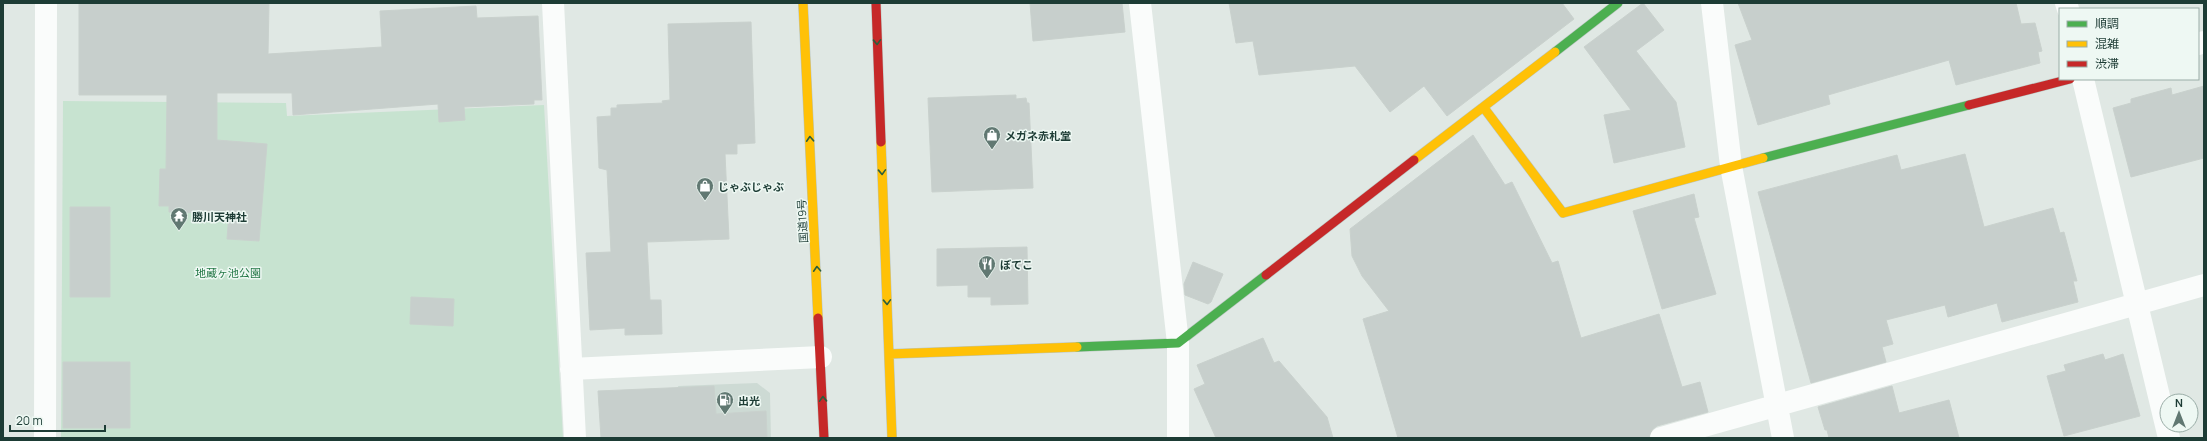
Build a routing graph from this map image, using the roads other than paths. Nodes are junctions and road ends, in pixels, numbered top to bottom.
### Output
1 (46, 3) edge
2 (552, 3) edge
3 (804, 3) edge
4 (876, 3) edge
5 (1140, 3) edge
6 (1618, 3) edge
7 (1712, 3) edge
8 (2066, 80) edge
9 (2083, 80) edge
10 (1484, 108) junction
11 (1731, 166) junction
12 (2204, 285) edge
13 (2137, 303) junction
14 (1178, 343) junction
15 (889, 354) junction
16 (821, 357) junction
17 (571, 369) junction
18 (1777, 404) junction
19 (45, 438) edge
20 (575, 438) edge
21 (824, 438) edge
22 (892, 438) edge
23 (1178, 438) edge
24 (1660, 438) edge
25 (1783, 438) edge
26 (2168, 438) edge

1 - 19 street
2 - 17 street
16 -> 3 main road, 国道19号
4 -> 15 main road
5 - 14 street
6 - 10 main road
7 - 11 street
8 - 11 main road
9 - 13 street
10 - 11 main road
10 - 14 main road
11 - 18 street
12 - 13 street
13 - 18 street
13 - 26 street
14 - 15 main road
14 - 23 street
15 - 22 main road
16 - 17 street
21 -> 16 main road, 国道19号
17 - 20 street
18 - 24 street
18 - 25 street

